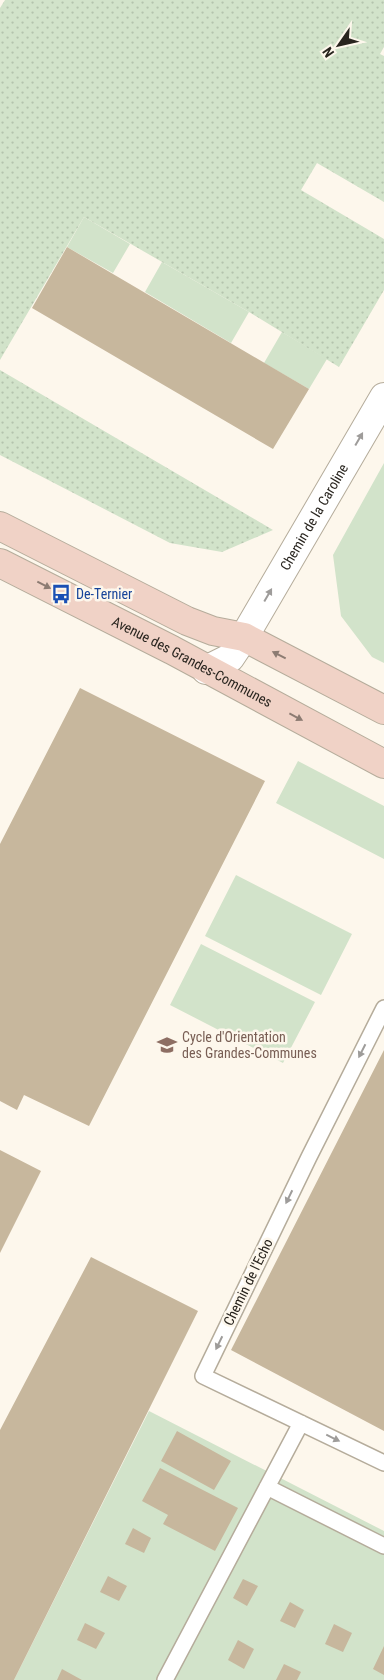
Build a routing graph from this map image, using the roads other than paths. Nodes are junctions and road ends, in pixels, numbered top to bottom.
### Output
1 (384, 397) edge
2 (0, 526) edge
3 (0, 563) edge
4 (244, 637) junction
5 (206, 670) junction
6 (384, 710) edge
7 (384, 764) edge
8 (384, 1008) edge
9 (301, 1423) junction
10 (384, 1463) edge
11 (267, 1487) junction
12 (384, 1546) edge
13 (165, 1680) edge

4 -> 1 street, Chemin de la Caroline
2 - 4 street
3 -> 5 street, Avenue des Grandes-Communes
4 - 5 street, Chemin de la Caroline
6 -> 4 street
5 -> 7 street, Avenue des Grandes-Communes
8 -> 9 lane, Chemin de l'Echo
9 -> 10 lane, Chemin de l'Echo
9 - 11 lane
11 - 12 lane
11 - 13 lane

